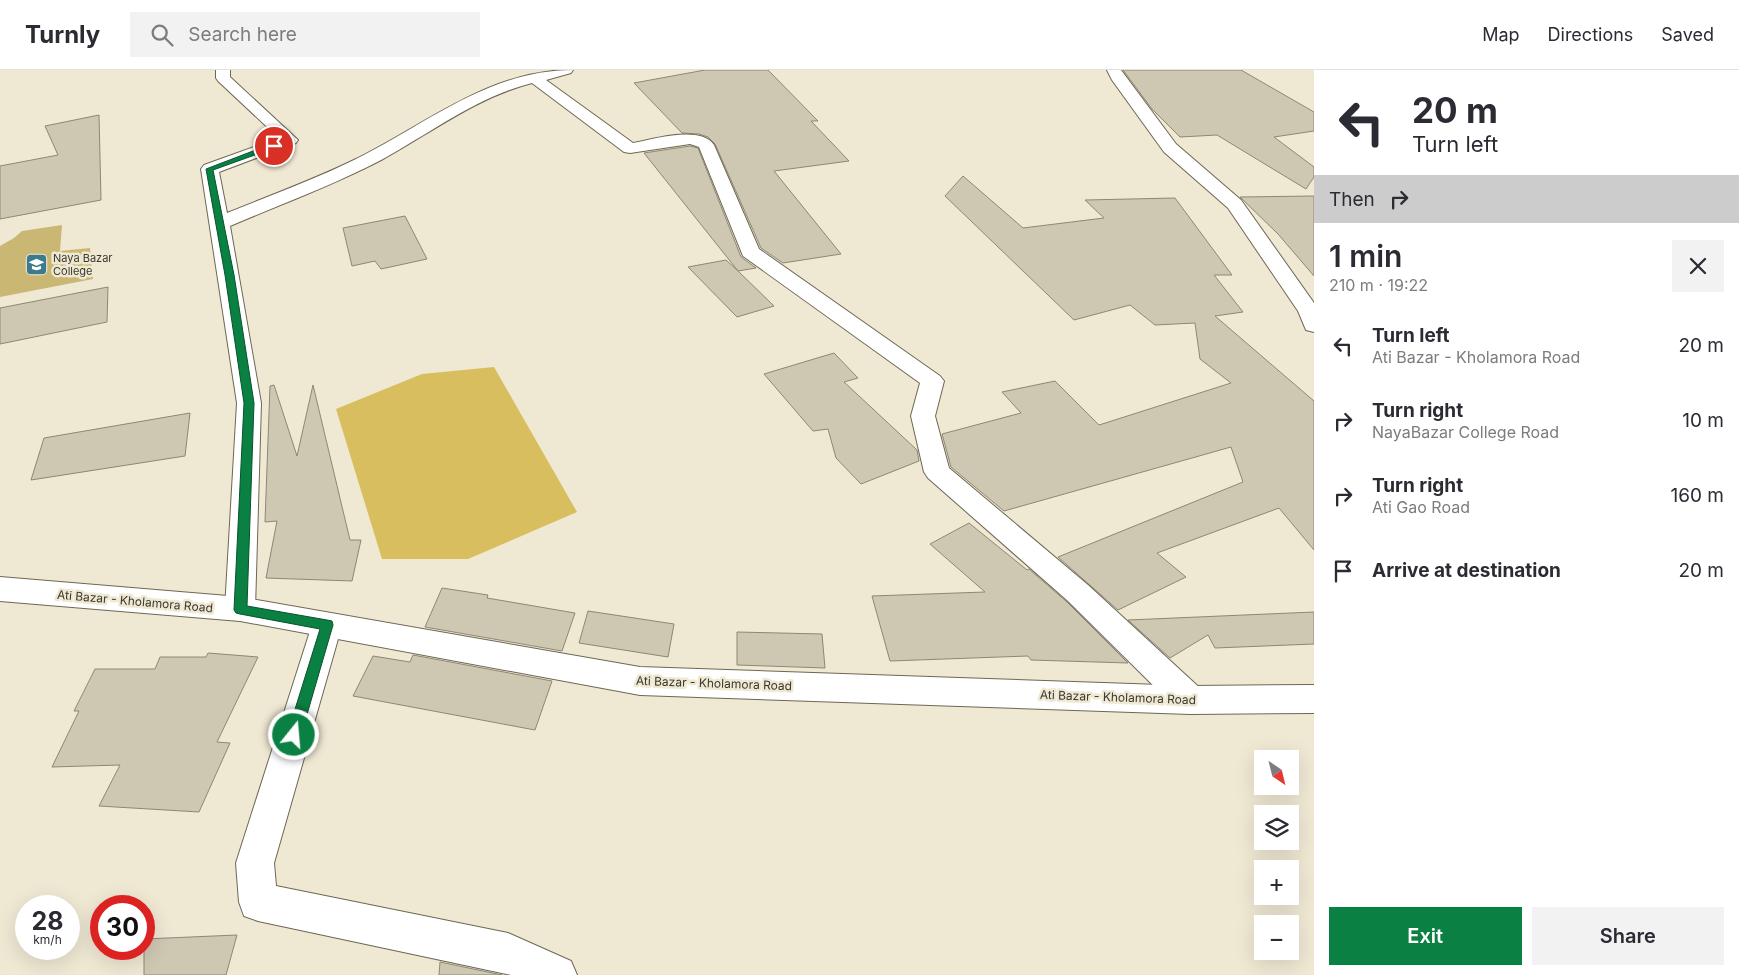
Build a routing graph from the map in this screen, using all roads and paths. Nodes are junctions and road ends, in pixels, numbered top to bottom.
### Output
1 (223, 70) edge
2 (566, 70) edge
3 (1114, 70) edge
4 (526, 76) edge
5 (220, 223) junction
6 (1314, 325) edge
7 (0, 590) edge
8 (240, 610) junction
9 (327, 625) junction
10 (1314, 699) edge
11 (1190, 700) junction
12 (557, 975) edge

1 - 5 street
2 - 4 street
3 - 6 street
4 - 5 street
4 - 11 street
5 - 8 street
7 - 8 street, Ati Bazar - Kholamora Road
8 - 9 street, Ati Bazar - Kholamora Road
9 - 11 street, Ati Bazar - Kholamora Road
9 - 12 street
10 - 11 street, Ati Bazar - Kholamora Road

